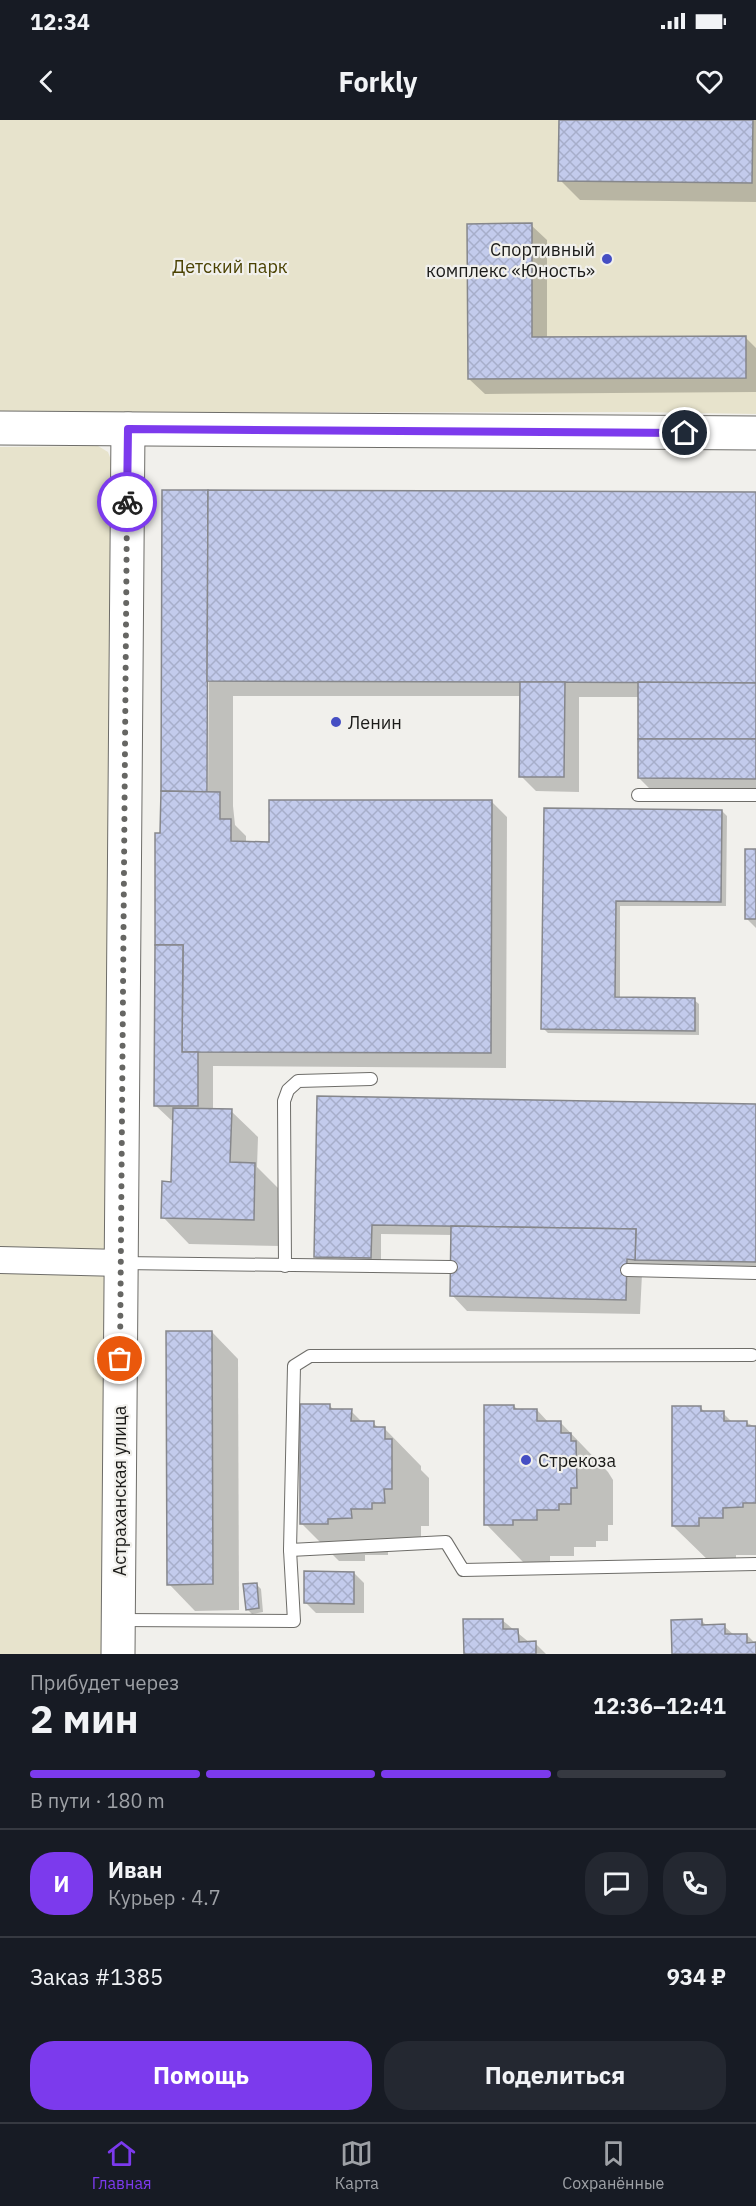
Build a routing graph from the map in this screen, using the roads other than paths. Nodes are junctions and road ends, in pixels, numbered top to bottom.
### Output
1 (0, 428) edge
2 (128, 429) junction
3 (756, 433) edge
4 (638, 795) dead end
5 (756, 795) edge
6 (371, 1079) dead end
7 (0, 1260) edge
8 (121, 1263) junction
9 (285, 1266) junction
10 (451, 1267) dead end
11 (627, 1270) dead end
12 (756, 1273) edge
13 (752, 1355) dead end
14 (290, 1551) junction
15 (756, 1564) edge
16 (118, 1620) junction
17 (118, 1654) edge

1 - 2 main road
2 - 3 main road
2 - 8 main road, Астраханская улица
4 - 5 lane
6 - 9 lane
7 - 8 street
8 - 9 lane
8 - 16 main road, Астраханская улица
9 - 10 lane
11 - 12 lane
13 - 14 lane
14 - 15 lane
14 - 16 lane
16 - 17 main road, Астраханская улица

